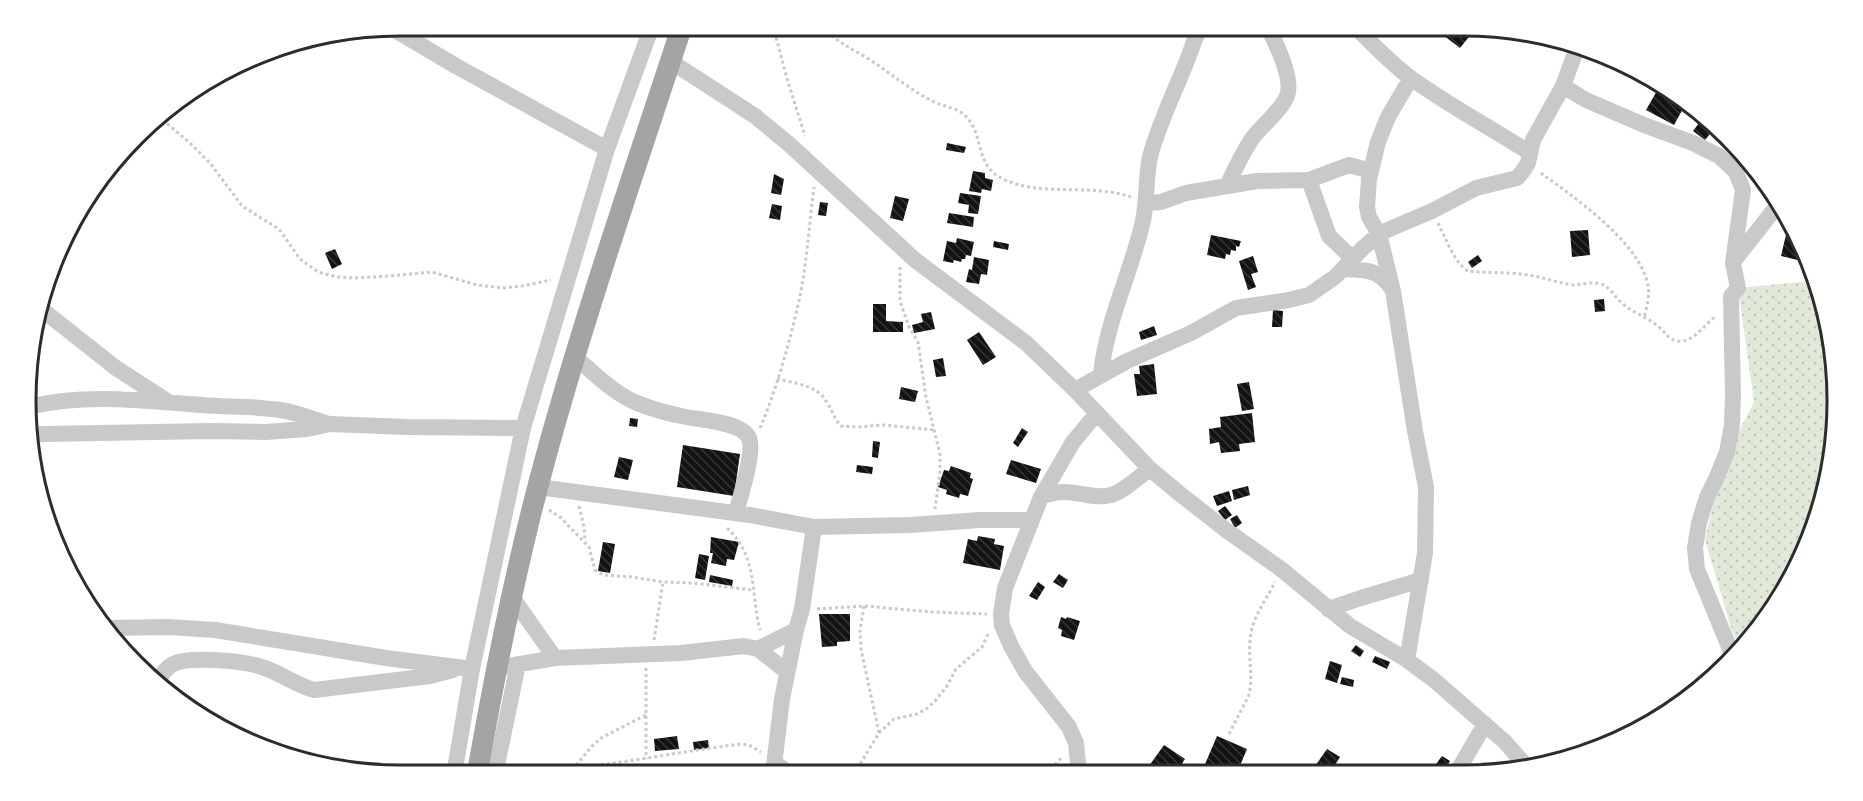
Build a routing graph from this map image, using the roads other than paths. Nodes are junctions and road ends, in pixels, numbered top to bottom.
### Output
1 (405, 36) edge
2 (648, 36) edge
3 (679, 36) edge
4 (1197, 36) edge
5 (1272, 36) edge
6 (1364, 36) edge
7 (1575, 53) edge
8 (670, 61) junction
9 (1411, 78) junction
10 (1563, 86) junction
11 (607, 149) junction
12 (1529, 158) junction
13 (1371, 171) junction
14 (1309, 180) junction
15 (1227, 186) junction
16 (1147, 203) junction
17 (1774, 211) edge
18 (1379, 234) junction
19 (1733, 263) junction
20 (1348, 264) junction
21 (1393, 291) junction
22 (46, 313) edge
23 (575, 357) junction
24 (1101, 374) junction
25 (1075, 390) junction
26 (170, 403) junction
27 (36, 406) edge
28 (1097, 413) junction
29 (330, 424) junction
30 (523, 428) junction
31 (38, 435) edge
32 (1150, 469) junction
33 (536, 494) junction
34 (1041, 497) junction
35 (736, 513) junction
36 (1032, 520) junction
37 (813, 527) junction
38 (1421, 580) junction
39 (512, 597) junction
40 (1328, 609) junction
41 (116, 628) edge
42 (796, 630) junction
43 (760, 647) junction
44 (1730, 648) edge
45 (555, 657) junction
46 (1407, 660) junction
47 (507, 666) junction
48 (467, 668) junction
49 (786, 671) junction
50 (161, 676) edge
51 (1485, 724) junction
52 (1520, 760) edge
53 (455, 765) edge
54 (480, 765) edge
55 (497, 765) edge
56 (774, 765) edge
57 (1078, 765) edge
58 (1461, 765) edge

1 - 11 street
2 - 11 street
3 - 8 main road
4 - 16 street
5 - 15 street
6 - 9 street
7 - 10 street
8 - 23 main road
8 - 25 street
9 - 12 street
9 - 13 street
10 - 12 street
10 - 19 street
11 - 30 street
12 - 18 street
13 - 14 street
13 - 18 street
14 - 15 street
14 - 20 street
15 - 16 street
16 - 24 street
17 - 19 street
18 - 20 street
18 - 21 street
19 - 44 street
20 - 21 street
20 - 24 street
21 - 38 street
22 - 26 street
23 - 33 main road
23 - 35 street
24 - 25 street
25 - 28 street
26 - 27 street
26 - 29 street
28 - 32 street
28 - 34 street
29 - 30 street
29 - 31 street
30 - 48 street
32 - 34 street
32 - 40 street
33 - 35 street
33 - 39 main road
34 - 36 street
35 - 37 street
36 - 37 street
36 - 57 street
37 - 42 street
38 - 40 street
38 - 46 street
39 - 45 street
39 - 47 main road
40 - 46 street
41 - 48 street
42 - 43 street
42 - 49 street
43 - 45 street
43 - 49 street
45 - 47 street
46 - 51 street
47 - 54 main road
47 - 55 street
48 - 50 street
48 - 53 street
49 - 56 street
51 - 52 street
51 - 58 street

